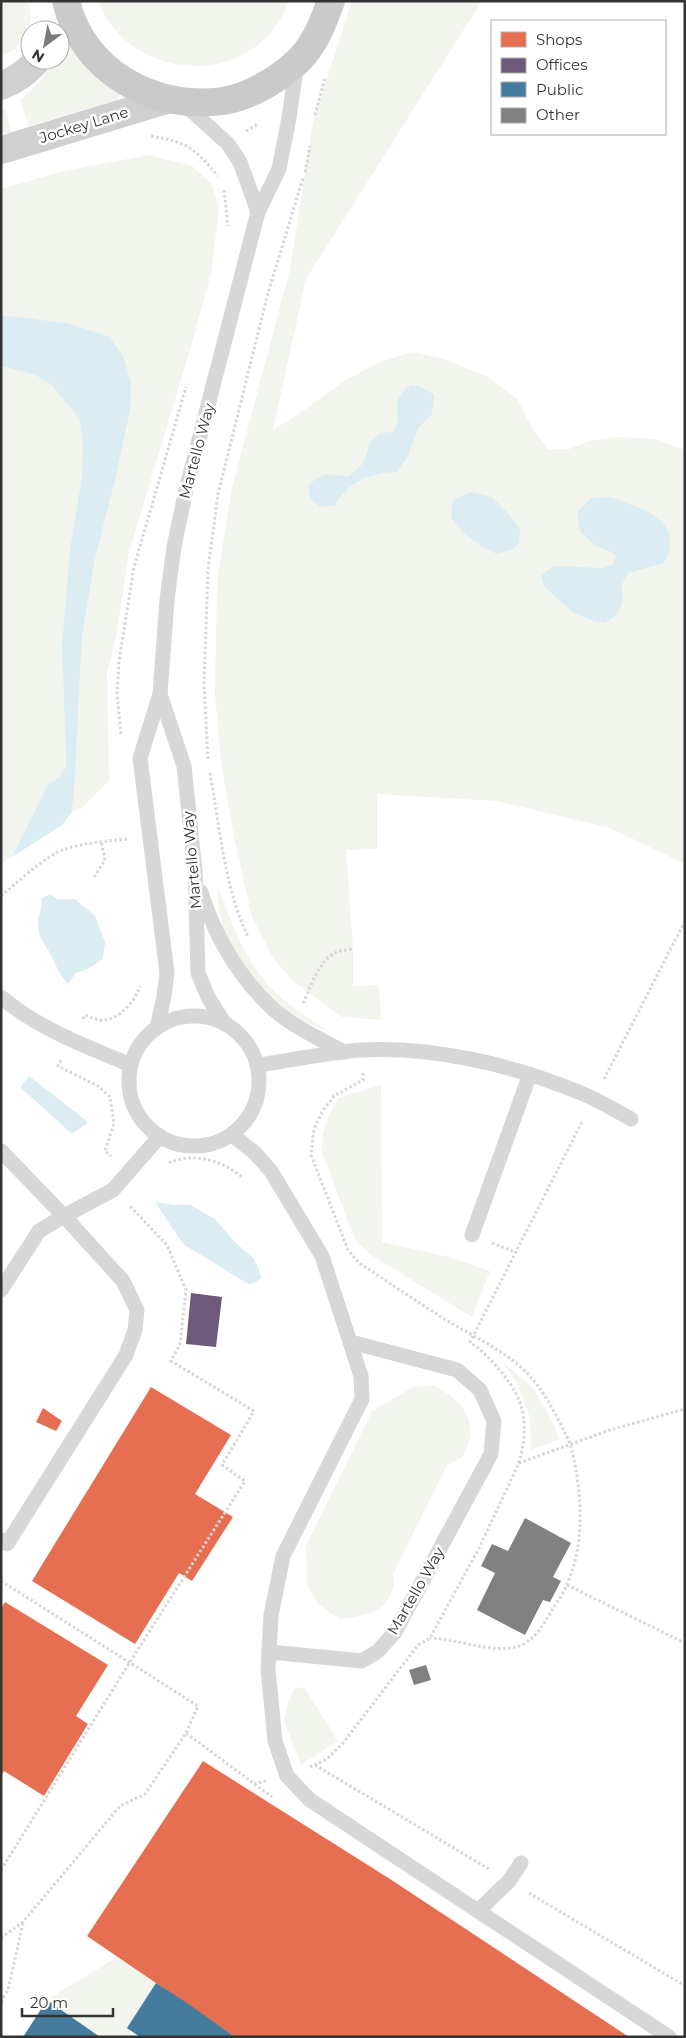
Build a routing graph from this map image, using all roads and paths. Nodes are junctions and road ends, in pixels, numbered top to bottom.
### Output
1 (331, 1) edge
2 (64, 15) edge
3 (297, 62) junction
4 (26, 70) edge
5 (1, 86) edge
6 (174, 101) junction
7 (289, 118) junction
8 (146, 135) dead end
9 (228, 144) junction
10 (1, 150) edge
11 (307, 164) dead end
12 (258, 212) junction
13 (160, 694) junction
14 (133, 839) dead end
15 (101, 841) junction
16 (195, 871) junction
17 (94, 877) dead end
18 (1, 896) edge
19 (685, 922) edge
20 (249, 938) dead end
21 (353, 949) dead end
22 (1, 997) edge
23 (295, 997) dead end
24 (303, 1004) junction
25 (310, 1008) dead end
26 (225, 1024) junction
27 (157, 1028) junction
28 (344, 1052) junction
29 (131, 1065) junction
30 (258, 1065) junction
31 (530, 1074) junction
32 (334, 1096) dead end
33 (594, 1098) junction
34 (631, 1119) dead end
35 (232, 1135) junction
36 (160, 1136) junction
37 (1, 1151) edge
38 (113, 1190) junction
39 (64, 1216) junction
40 (472, 1235) dead end
41 (1, 1290) edge
42 (474, 1336) junction
43 (351, 1342) junction
44 (685, 1409) edge
45 (571, 1445) junction
46 (519, 1463) junction
47 (4, 1542) edge
48 (1, 1581) edge
49 (567, 1585) junction
50 (430, 1638) junction
51 (685, 1643) edge
52 (270, 1652) junction
53 (130, 1662) junction
54 (186, 1733) junction
55 (287, 1776) junction
56 (521, 1864) dead end
57 (1, 1870) edge
58 (478, 1911) junction
59 (23, 1922) junction
60 (1, 1938) edge
61 (1, 2002) edge
62 (669, 2037) edge

1 - 3 main road
2 - 6 main road
3 - 6 main road
3 - 7 lane, Martello Way
4 - 5 street
6 - 9 lane
6 - 10 street, Jockey Lane
7 - 9 path
7 - 12 lane, Martello Way
8 - 9 path
9 - 12 lane
11 - 20 path
12 - 13 lane, Martello Way
13 - 16 lane, Martello Way
13 - 27 lane, Martello Way
14 - 15 path
15 - 17 path
15 - 18 path
16 - 26 lane, Martello Way
16 - 28 lane
19 - 33 path
21 - 24 path
22 - 29 lane
23 - 24 path
24 - 25 path
26 - 27 lane
26 - 30 lane
27 - 29 lane
28 - 30 lane
28 - 31 lane
29 - 36 lane
30 - 35 lane
31 - 33 lane
31 - 40 lane
32 - 42 path
33 - 34 lane
33 - 42 path
35 - 36 lane
35 - 43 lane
36 - 38 lane
37 - 39 lane
38 - 39 lane
38 - 53 path
39 - 41 lane
39 - 47 lane
42 - 45 path
42 - 46 path
43 - 52 lane
43 - 52 lane, Martello Way
44 - 45 path
45 - 46 path
45 - 49 path
46 - 50 path
48 - 53 path
49 - 50 path
49 - 51 path
50 - 55 path
52 - 55 lane
53 - 54 path
53 - 57 path
54 - 55 path
54 - 59 path
55 - 58 lane
56 - 58 lane
58 - 62 lane
59 - 60 path
59 - 61 path

